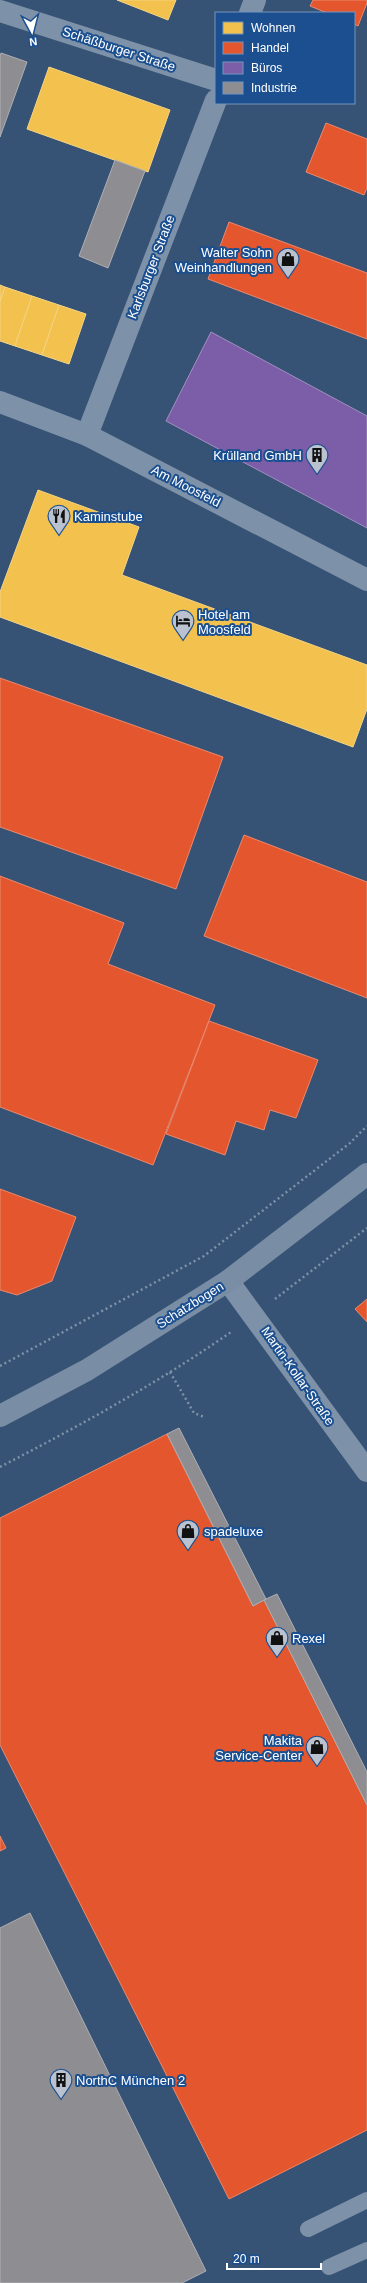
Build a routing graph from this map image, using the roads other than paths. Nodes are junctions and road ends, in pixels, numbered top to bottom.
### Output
1 (255, 0) edge
2 (0, 11) edge
3 (250, 12) edge
4 (215, 80) edge
5 (215, 103) edge
6 (0, 402) edge
7 (87, 435) junction
8 (367, 580) edge
9 (367, 1174) edge
10 (228, 1281) junction
11 (0, 1416) edge
12 (367, 1471) edge
13 (367, 2200) edge
14 (308, 2229) dead end
15 (367, 2250) edge
16 (329, 2267) dead end

1 - 3 street
2 - 4 street, Schäßburger Straße
5 - 7 street, Karlsburger Straße
6 - 7 street, Am Moosfeld
7 - 8 street, Am Moosfeld
9 - 10 main road, Schatzbogen
10 - 11 main road, Schatzbogen
10 - 12 street, Martin-Kollar-Straße
13 - 14 lane
15 - 16 lane

